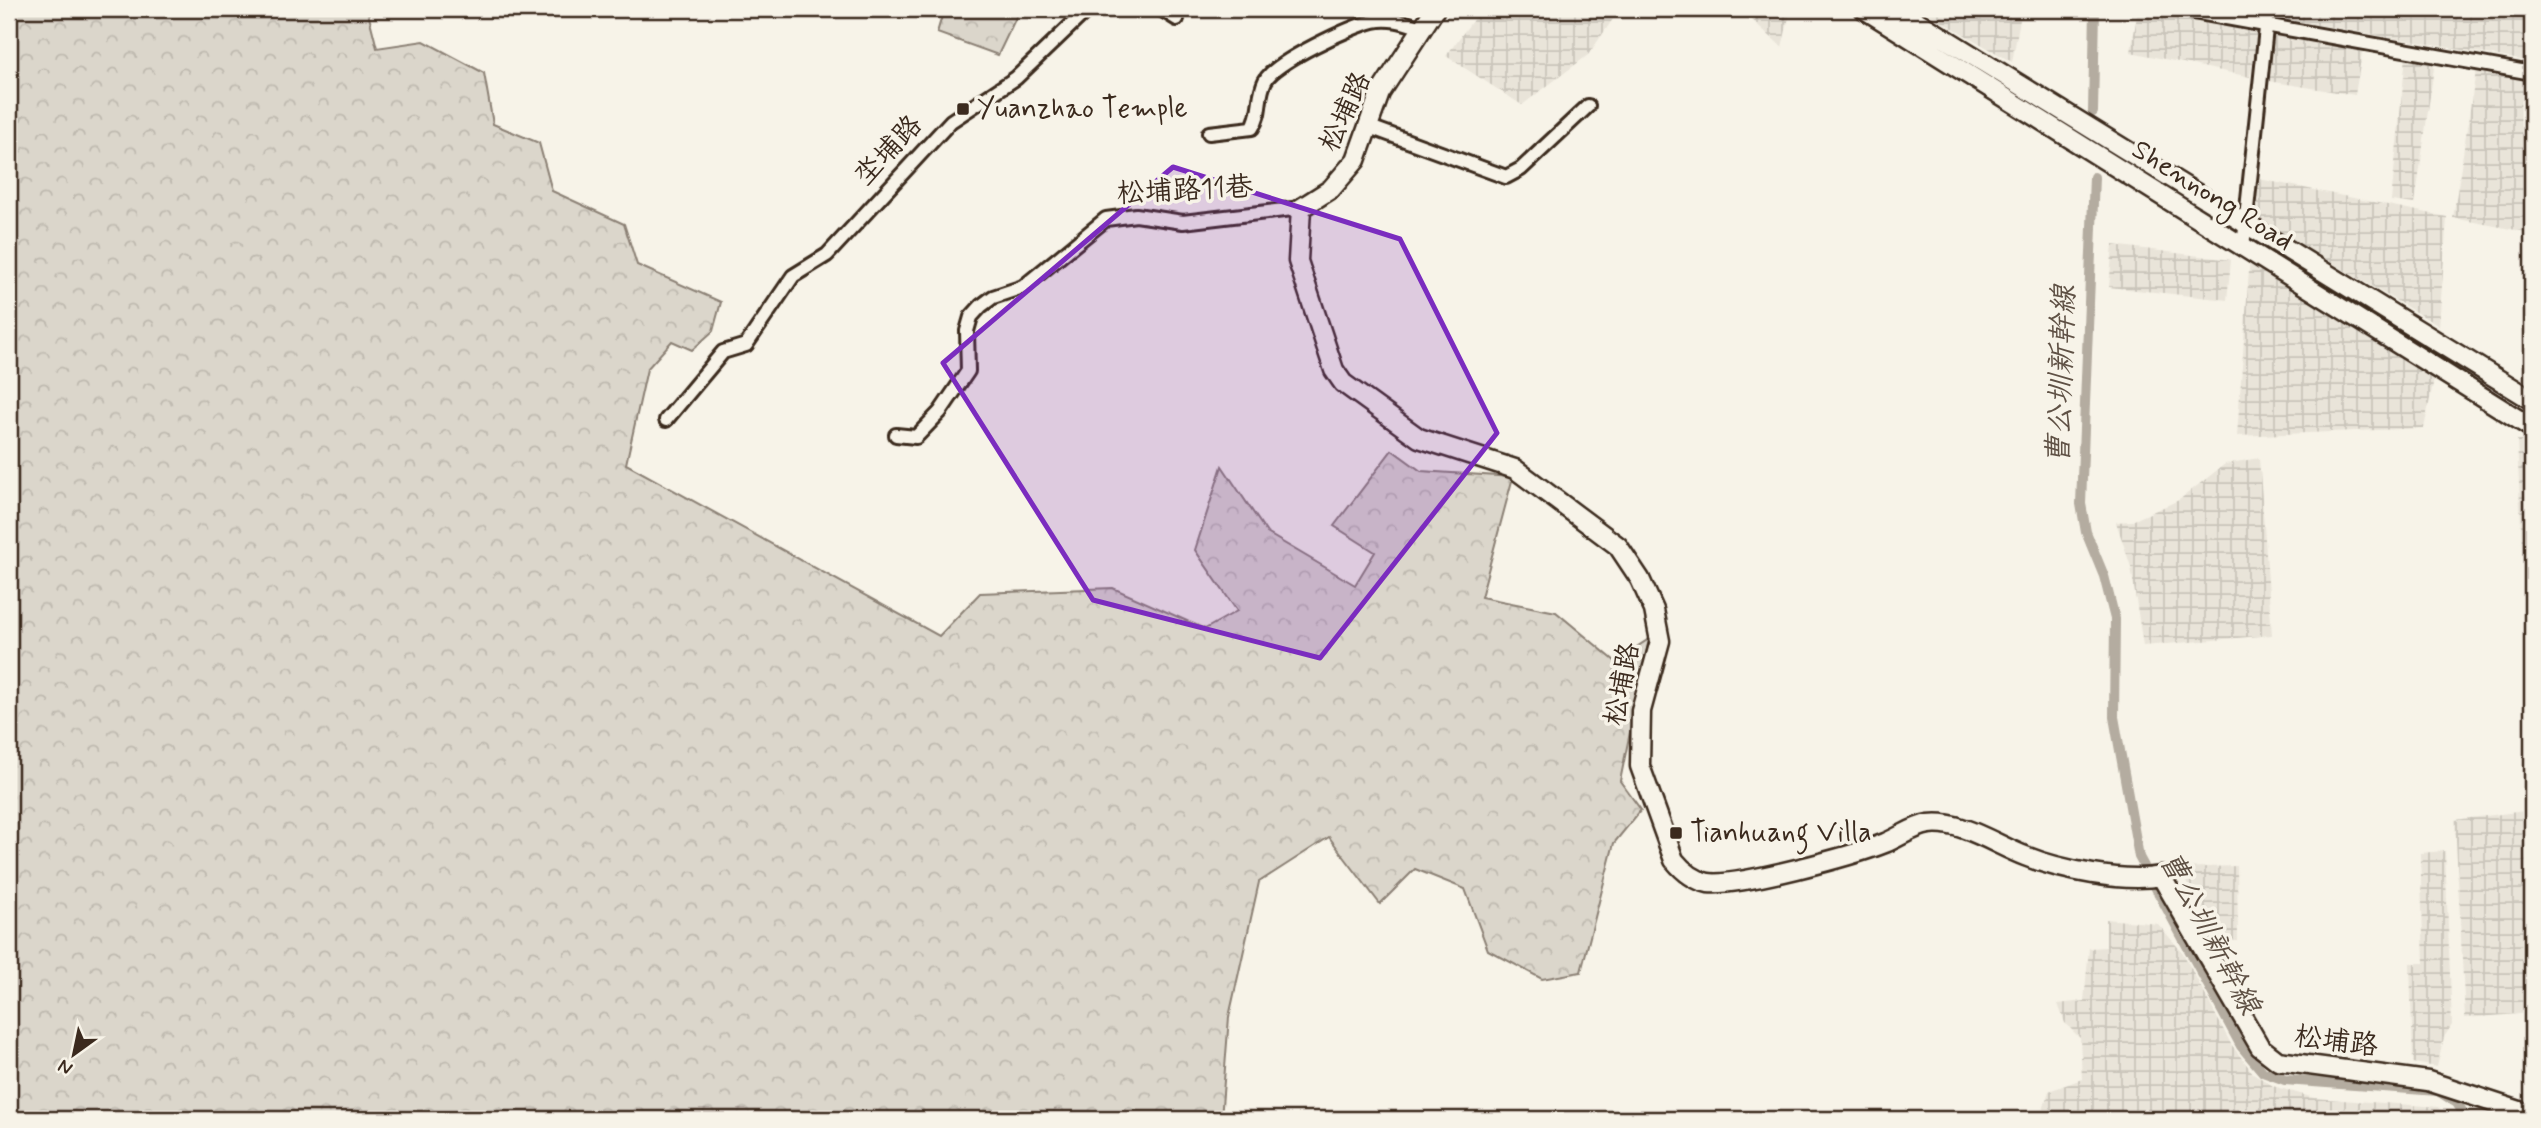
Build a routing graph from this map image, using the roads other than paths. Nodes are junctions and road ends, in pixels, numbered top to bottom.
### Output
1 (1088, 9) edge
2 (1161, 9) edge
3 (1435, 9) edge
4 (1864, 9) edge
5 (1897, 9) edge
6 (2268, 9) edge
7 (2193, 12) dead end
8 (1177, 19) dead end
9 (2266, 25) junction
10 (1422, 28) junction
11 (2532, 72) edge
12 (1588, 106) dead end
13 (1367, 126) junction
14 (1209, 133) dead end
15 (1301, 208) junction
16 (2246, 224) junction
17 (2244, 247) junction
18 (2532, 400) edge
19 (666, 420) dead end
20 (2532, 428) edge
21 (896, 435) dead end
22 (2532, 1115) edge

1 - 19 street, 坔埔路
2 - 8 street
3 - 10 street, 松埔路
4 - 17 street, Shennong Road
5 - 16 street, Shennong Road
6 - 9 street
7 - 9 street
9 - 11 street
9 - 16 street
10 - 13 street, 松埔路
10 - 14 street
12 - 13 street
13 - 15 street, 松埔路
15 - 21 street, 松埔路11巷
15 - 22 street, 松埔路
16 - 17 street
16 - 18 street, Shennong Road
17 - 20 street, Shennong Road

